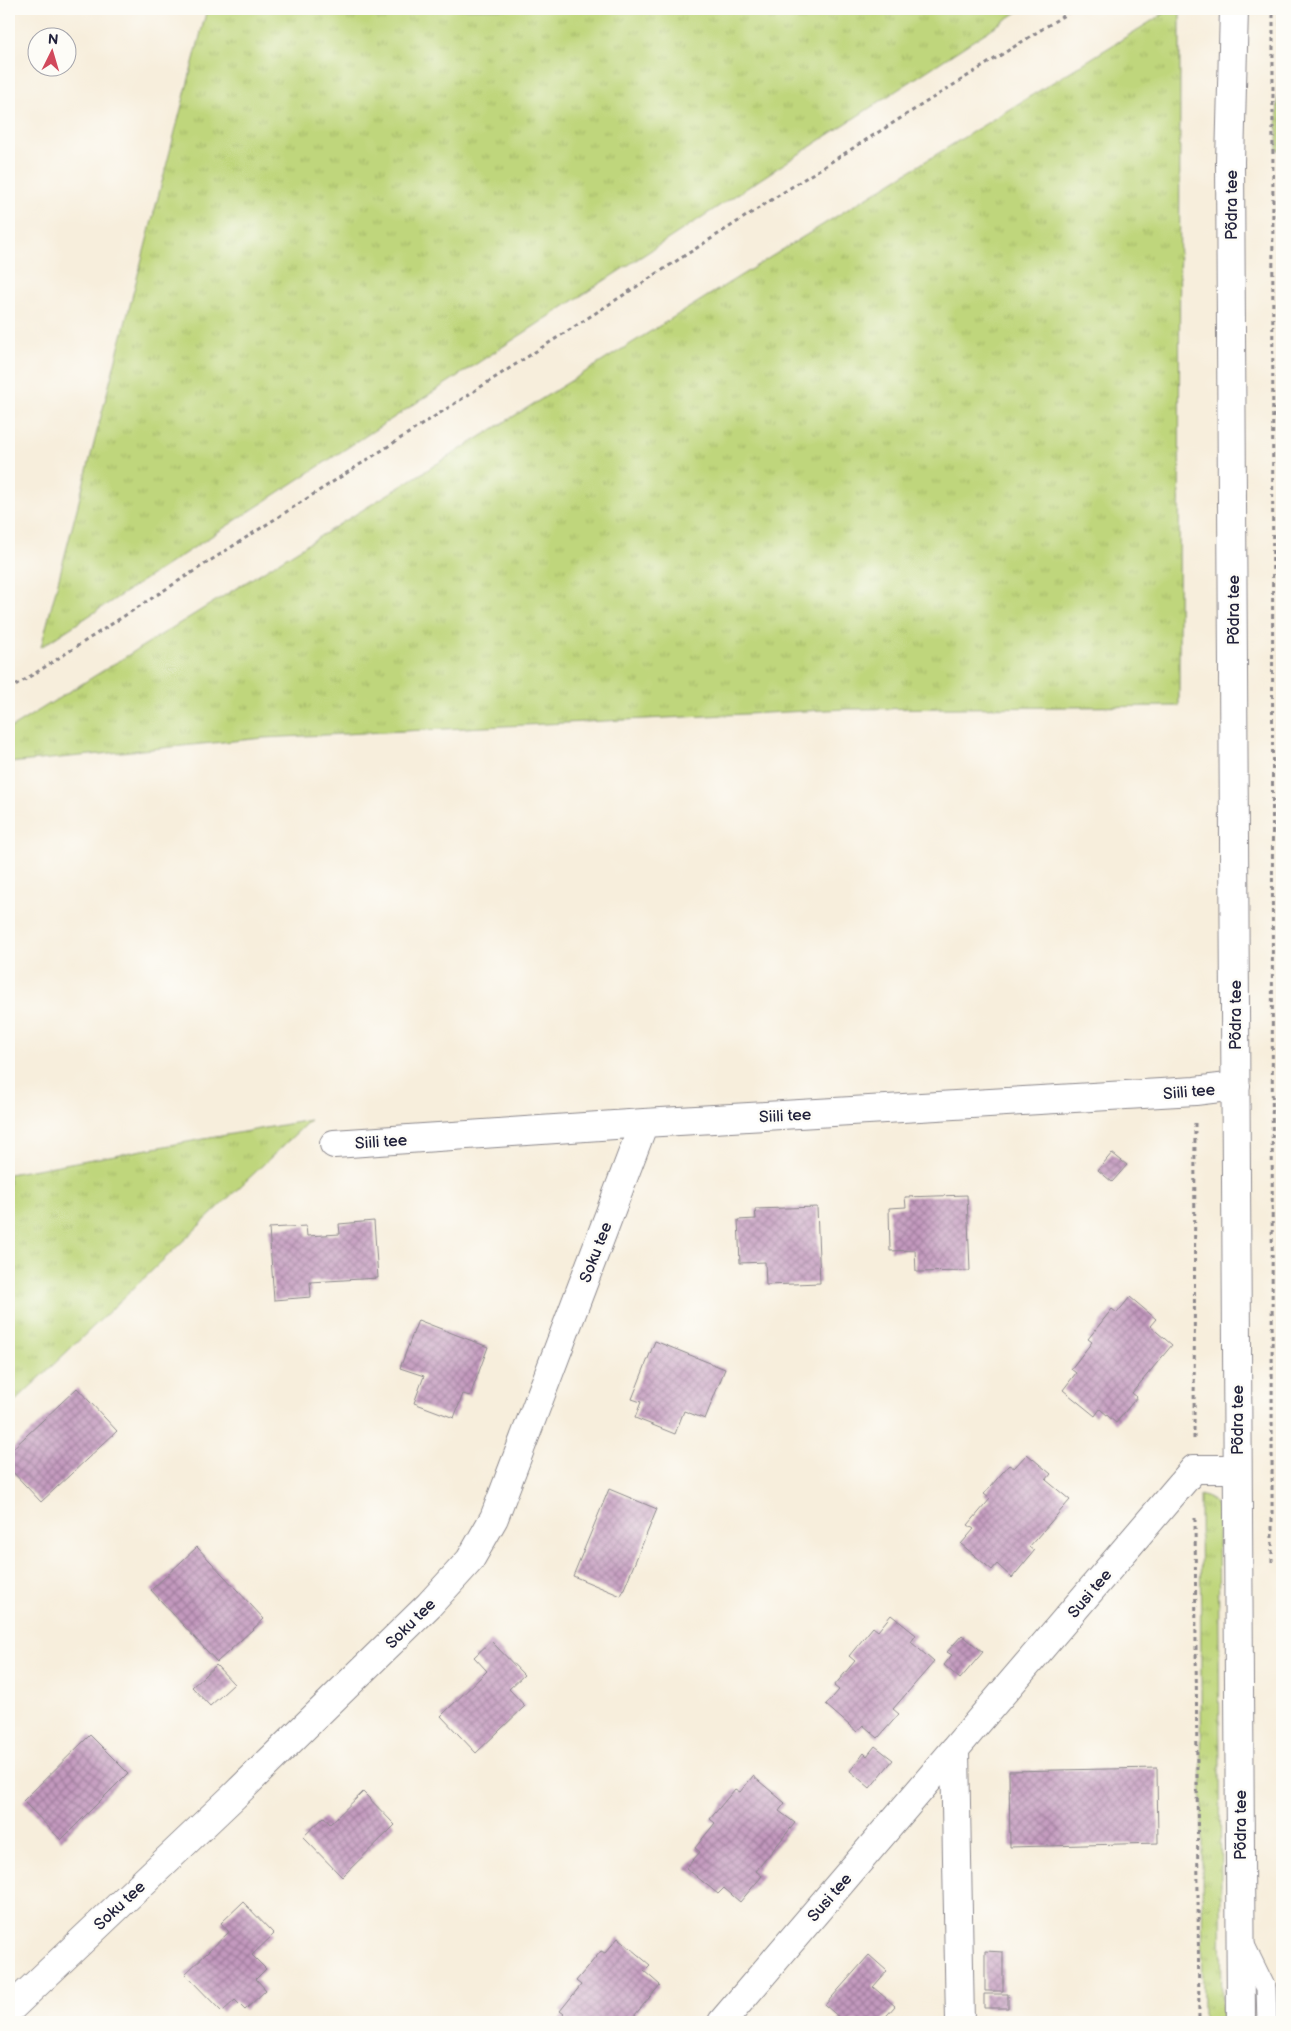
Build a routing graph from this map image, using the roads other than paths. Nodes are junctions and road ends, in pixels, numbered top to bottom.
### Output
1 (1234, 9) edge
2 (1236, 1086) junction
3 (644, 1123) junction
4 (334, 1144) dead end
5 (1237, 1469) junction
6 (955, 1750) junction
7 (1240, 1936) junction
8 (9, 2010) edge
9 (722, 2022) edge
10 (960, 2022) edge
11 (1241, 2022) edge
12 (1267, 2022) edge

1 - 2 street, Põdra tee
2 - 3 street, Siili tee
2 - 5 street, Põdra tee
3 - 4 street, Siili tee
3 - 8 street, Soku tee
5 - 6 street, Susi tee
5 - 7 street, Põdra tee
6 - 9 street, Susi tee
6 - 10 street
7 - 11 street, Põdra tee
7 - 12 lane

